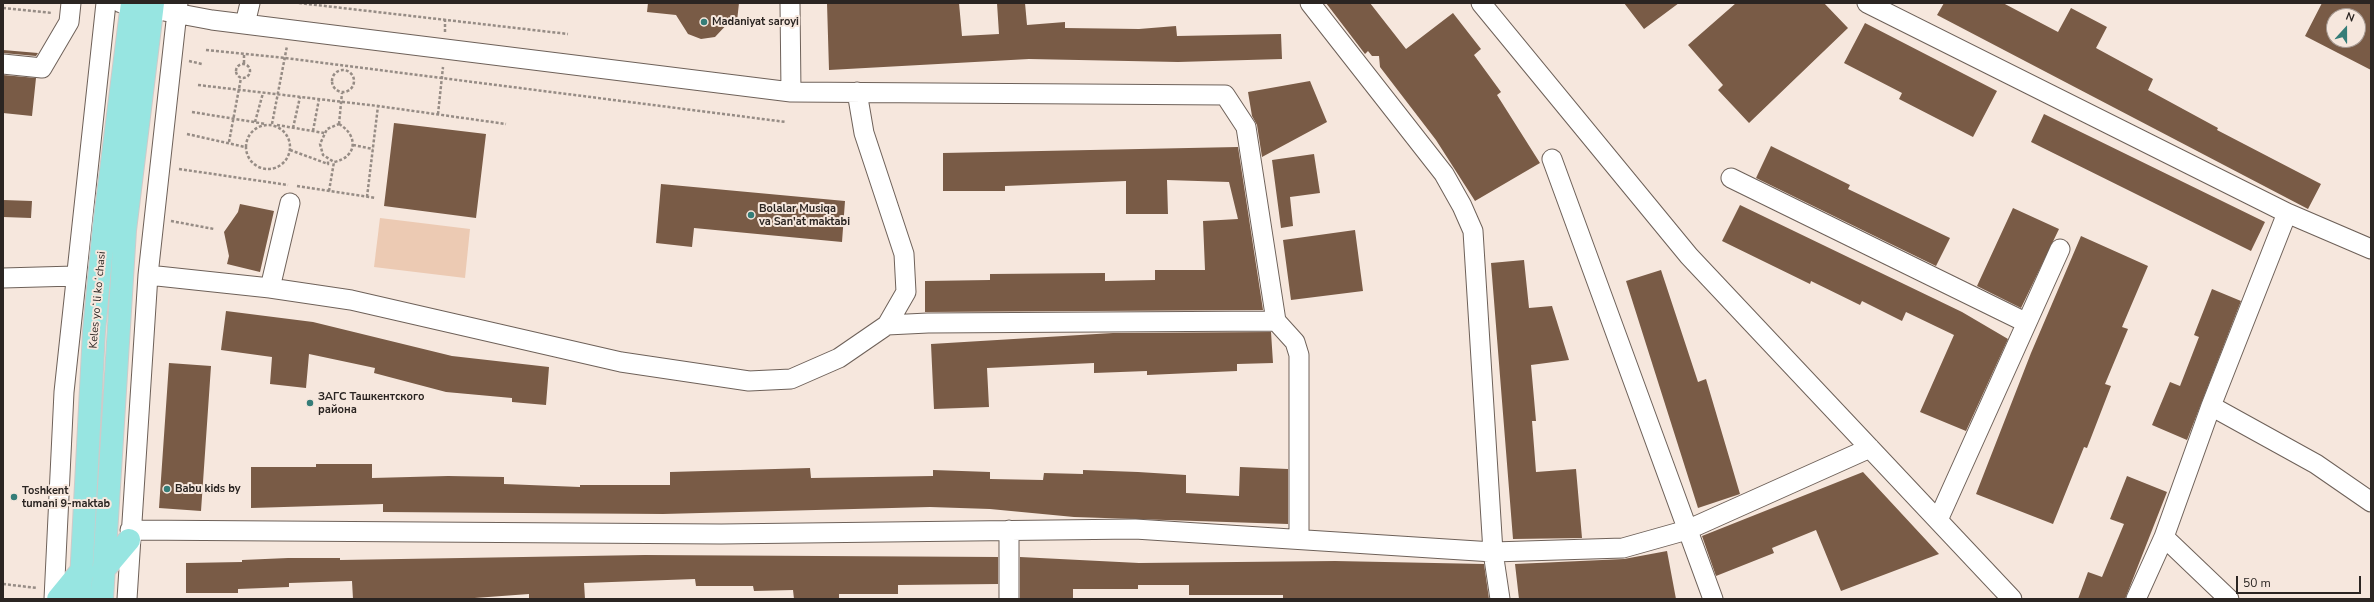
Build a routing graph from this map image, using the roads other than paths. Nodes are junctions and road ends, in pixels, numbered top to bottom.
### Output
1 (106, 3) edge
2 (250, 3) edge
3 (790, 3) edge
4 (1310, 3) edge
5 (1481, 3) edge
6 (1867, 3) edge
7 (138, 4) edge
8 (177, 8) edge
9 (71, 9) edge
10 (245, 24) junction
11 (3, 64) edge
12 (791, 92) junction
13 (857, 92) junction
14 (1552, 159) dead end
15 (1731, 178) dead end
16 (290, 203) dead end
17 (2288, 213) junction
18 (2060, 249) dead end
19 (2371, 249) edge
20 (148, 275) junction
21 (75, 276) junction
22 (3, 278) edge
23 (270, 288) junction
24 (1276, 322) junction
25 (2025, 322) junction
26 (887, 325) junction
27 (2211, 406) junction
28 (1870, 448) junction
29 (2371, 502) edge
30 (1938, 520) junction
31 (1009, 530) junction
32 (1687, 530) junction
33 (130, 535) junction
34 (2164, 537) junction
35 (1299, 539) junction
36 (1493, 552) junction
37 (81, 571) junction
38 (102, 572) junction
39 (54, 599) edge
40 (58, 599) edge
41 (80, 599) edge
42 (102, 599) edge
43 (127, 599) edge
44 (1009, 599) edge
45 (1500, 599) edge
46 (1713, 599) edge
47 (2012, 599) edge
48 (2136, 599) edge
49 (2229, 599) edge

1 - 21 street
2 - 10 street
3 - 12 street
4 - 36 street
5 - 28 street
6 - 17 street
7 - 8 street
7 - 37 main road, Keles yoʻli koʻchasi
7 - 38 main road, Keles yoʻli koʻchasi
8 - 10 street
8 - 20 street
9 - 11 street
10 - 12 street
12 - 13 street
13 - 24 street
13 - 26 street
14 - 32 street
15 - 25 street
16 - 23 street
17 - 19 street
17 - 27 street
18 - 25 street
20 - 23 street
20 - 33 street
21 - 22 street
21 - 39 street
23 - 26 street
24 - 26 street
24 - 35 street
25 - 30 street
27 - 29 street
27 - 34 street
28 - 30 street
28 - 32 street
30 - 47 street
31 - 33 street
31 - 35 street
31 - 44 street
32 - 36 street
32 - 46 street
33 - 38 main road
33 - 43 street
34 - 48 street
34 - 49 street
35 - 36 street
36 - 45 street
37 - 40 main road
37 - 41 main road, Keles yoʻli koʻchasi
38 - 42 main road, Keles yoʻli koʻchasi

